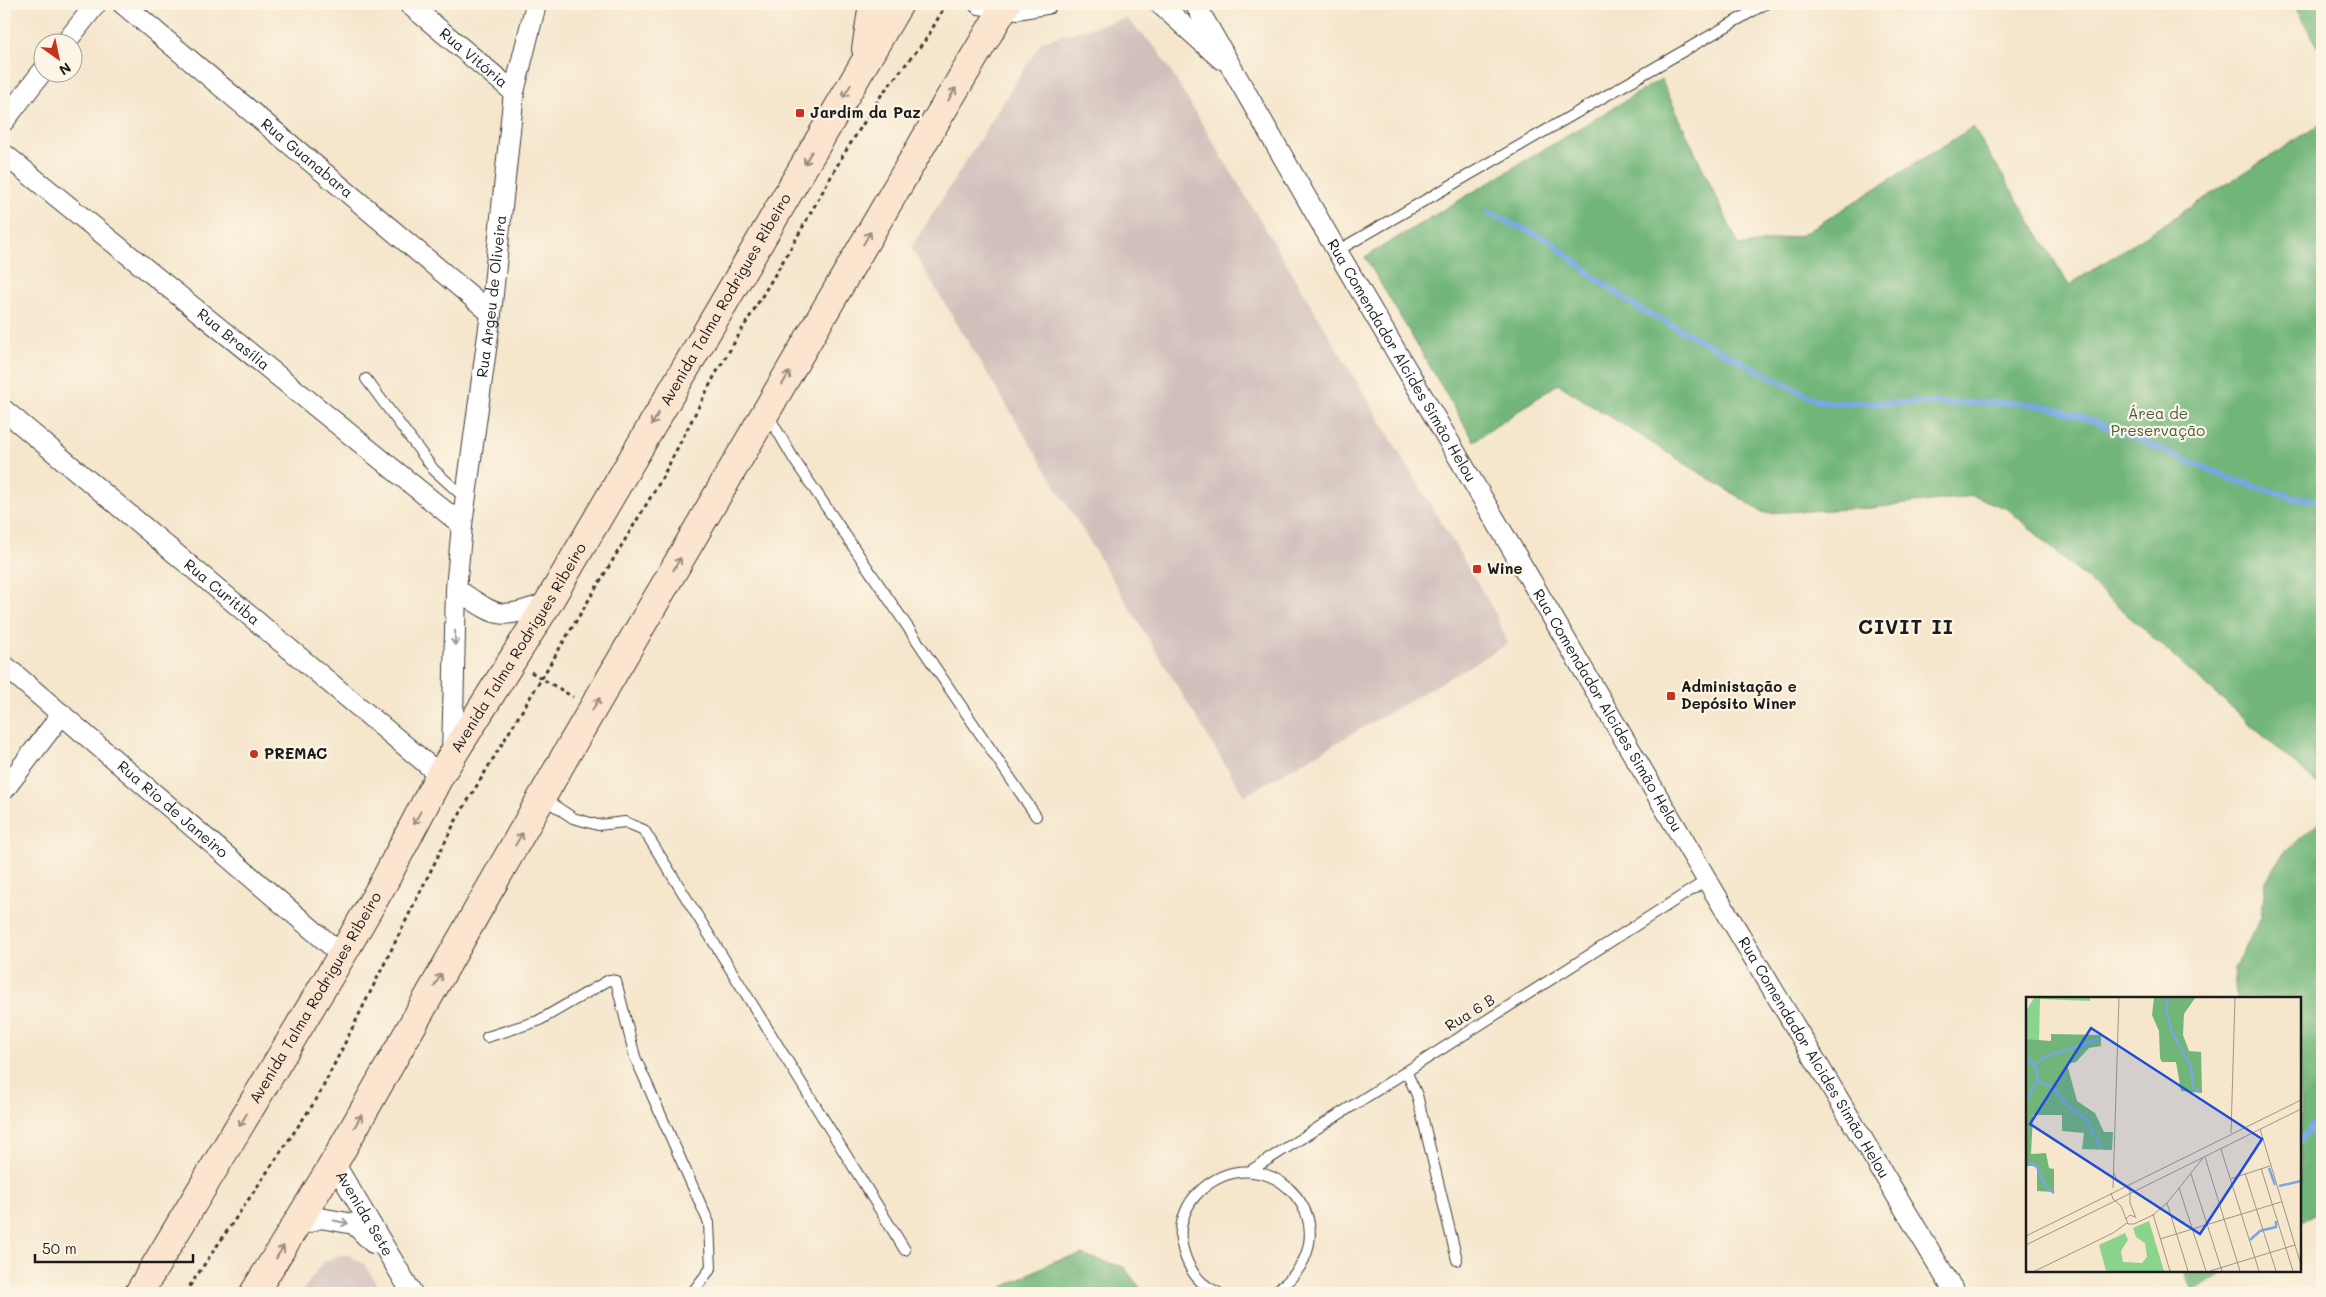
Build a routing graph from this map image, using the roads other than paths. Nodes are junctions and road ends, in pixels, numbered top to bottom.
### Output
1 (96, 4) edge
2 (123, 4) edge
3 (409, 4) edge
4 (536, 4) edge
5 (873, 4) edge
6 (899, 4) edge
7 (1047, 4) edge
8 (1160, 4) edge
9 (1195, 4) edge
10 (1765, 4) edge
11 (996, 5) edge
12 (74, 32) edge
13 (864, 63) junction
14 (1236, 72) junction
15 (34, 82) edge
16 (514, 92) junction
17 (4, 121) edge
18 (4, 154) edge
19 (1337, 251) junction
20 (491, 313) junction
21 (366, 379) dead end
22 (4, 410) edge
23 (766, 412) junction
24 (466, 499) junction
25 (462, 525) junction
26 (456, 589) junction
27 (548, 603) junction
28 (4, 665) edge
29 (62, 714) junction
30 (446, 766) junction
31 (4, 790) edge
32 (542, 797) junction
33 (1036, 816) dead end
34 (1707, 880) junction
35 (342, 955) junction
36 (487, 1037) dead end
37 (1406, 1071) junction
38 (334, 1164) junction
39 (1250, 1171) junction
40 (295, 1227) junction
41 (905, 1250) dead end
42 (1457, 1260) dead end
43 (394, 1264) junction
44 (139, 1293) edge
45 (254, 1293) edge
46 (412, 1293) edge
47 (692, 1293) edge
48 (1219, 1293) edge
49 (1273, 1293) edge
50 (1955, 1293) edge

1 - 12 street
2 - 20 street, Rua Guanabara
3 - 16 street, Rua Vitória
4 - 16 street, Rua Argeu de Oliveira
5 - 13 main road
6 - 13 main road, Avenida Talma Rodrigues Ribeiro
7 - 11 street
8 - 14 street, Rua Comendador Alcides Simão Helou
9 - 14 street, Rua Comendador Alcides Simão Helou
10 - 19 lane
23 -> 11 main road
13 -> 27 main road, Avenida Talma Rodrigues Ribeiro
14 - 19 street, Rua Comendador Alcides Simão Helou
15 - 17 street
16 - 20 street, Rua Argeu de Oliveira
18 - 25 street, Rua Brasília
19 - 34 street, Rua Comendador Alcides Simão Helou
20 - 24 street, Rua Argeu de Oliveira
21 - 24 lane
22 - 30 street, Rua Curitiba
32 -> 23 main road
23 - 33 lane
24 - 25 street, Rua Argeu de Oliveira
25 - 26 street, Rua Argeu de Oliveira
26 - 27 street
26 -> 30 street, Rua Argeu de Oliveira
27 - 30 main road, Avenida Talma Rodrigues Ribeiro
28 - 29 street, Rua Rio de Janeiro
29 - 31 street
29 - 35 street, Rua Rio de Janeiro
30 -> 35 main road, Avenida Talma Rodrigues Ribeiro
38 -> 32 main road
32 - 41 lane
34 - 37 lane, Rua 6 B
34 - 50 street, Rua Comendador Alcides Simão Helou
35 -> 44 main road, Avenida Talma Rodrigues Ribeiro
36 - 47 lane
37 - 39 lane, Rua 6 B
37 - 42 lane
38 - 40 main road
38 - 43 street, Avenida Sete
39 - 48 lane, Rua 6 B
39 - 49 lane, Rua 6 B
40 -> 43 street, Avenida Sete
45 -> 40 main road
43 - 46 street, Avenida Sete

